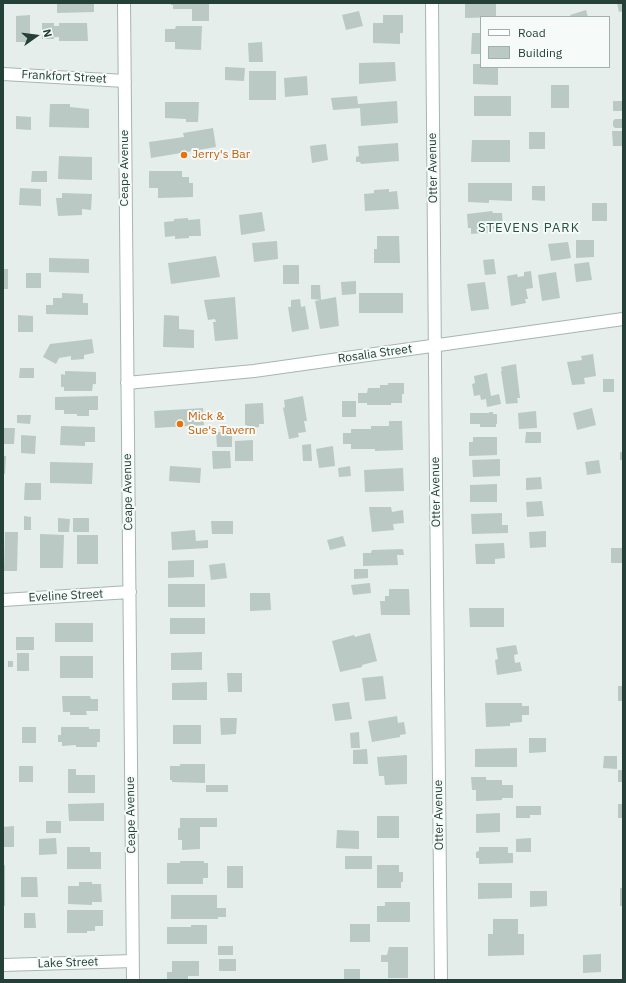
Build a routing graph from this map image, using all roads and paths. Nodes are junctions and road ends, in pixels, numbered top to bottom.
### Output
1 (124, 3) edge
2 (432, 3) edge
3 (3, 74) edge
4 (125, 81) junction
5 (623, 319) edge
6 (435, 345) junction
7 (127, 383) junction
8 (130, 592) junction
9 (3, 600) edge
10 (133, 961) junction
11 (3, 965) edge
12 (133, 980) edge
13 (441, 980) edge

1 - 4 street, Ceape Avenue
2 - 6 street, Otter Avenue
3 - 4 street, Frankfort Street
4 - 7 street, Ceape Avenue
5 - 6 street, Rosalia Street
6 - 7 street, Rosalia Street
6 - 13 street, Otter Avenue
7 - 8 street, Ceape Avenue
8 - 9 street, Eveline Street
8 - 10 street, Ceape Avenue
10 - 11 street, Lake Street
10 - 12 street, Ceape Avenue

